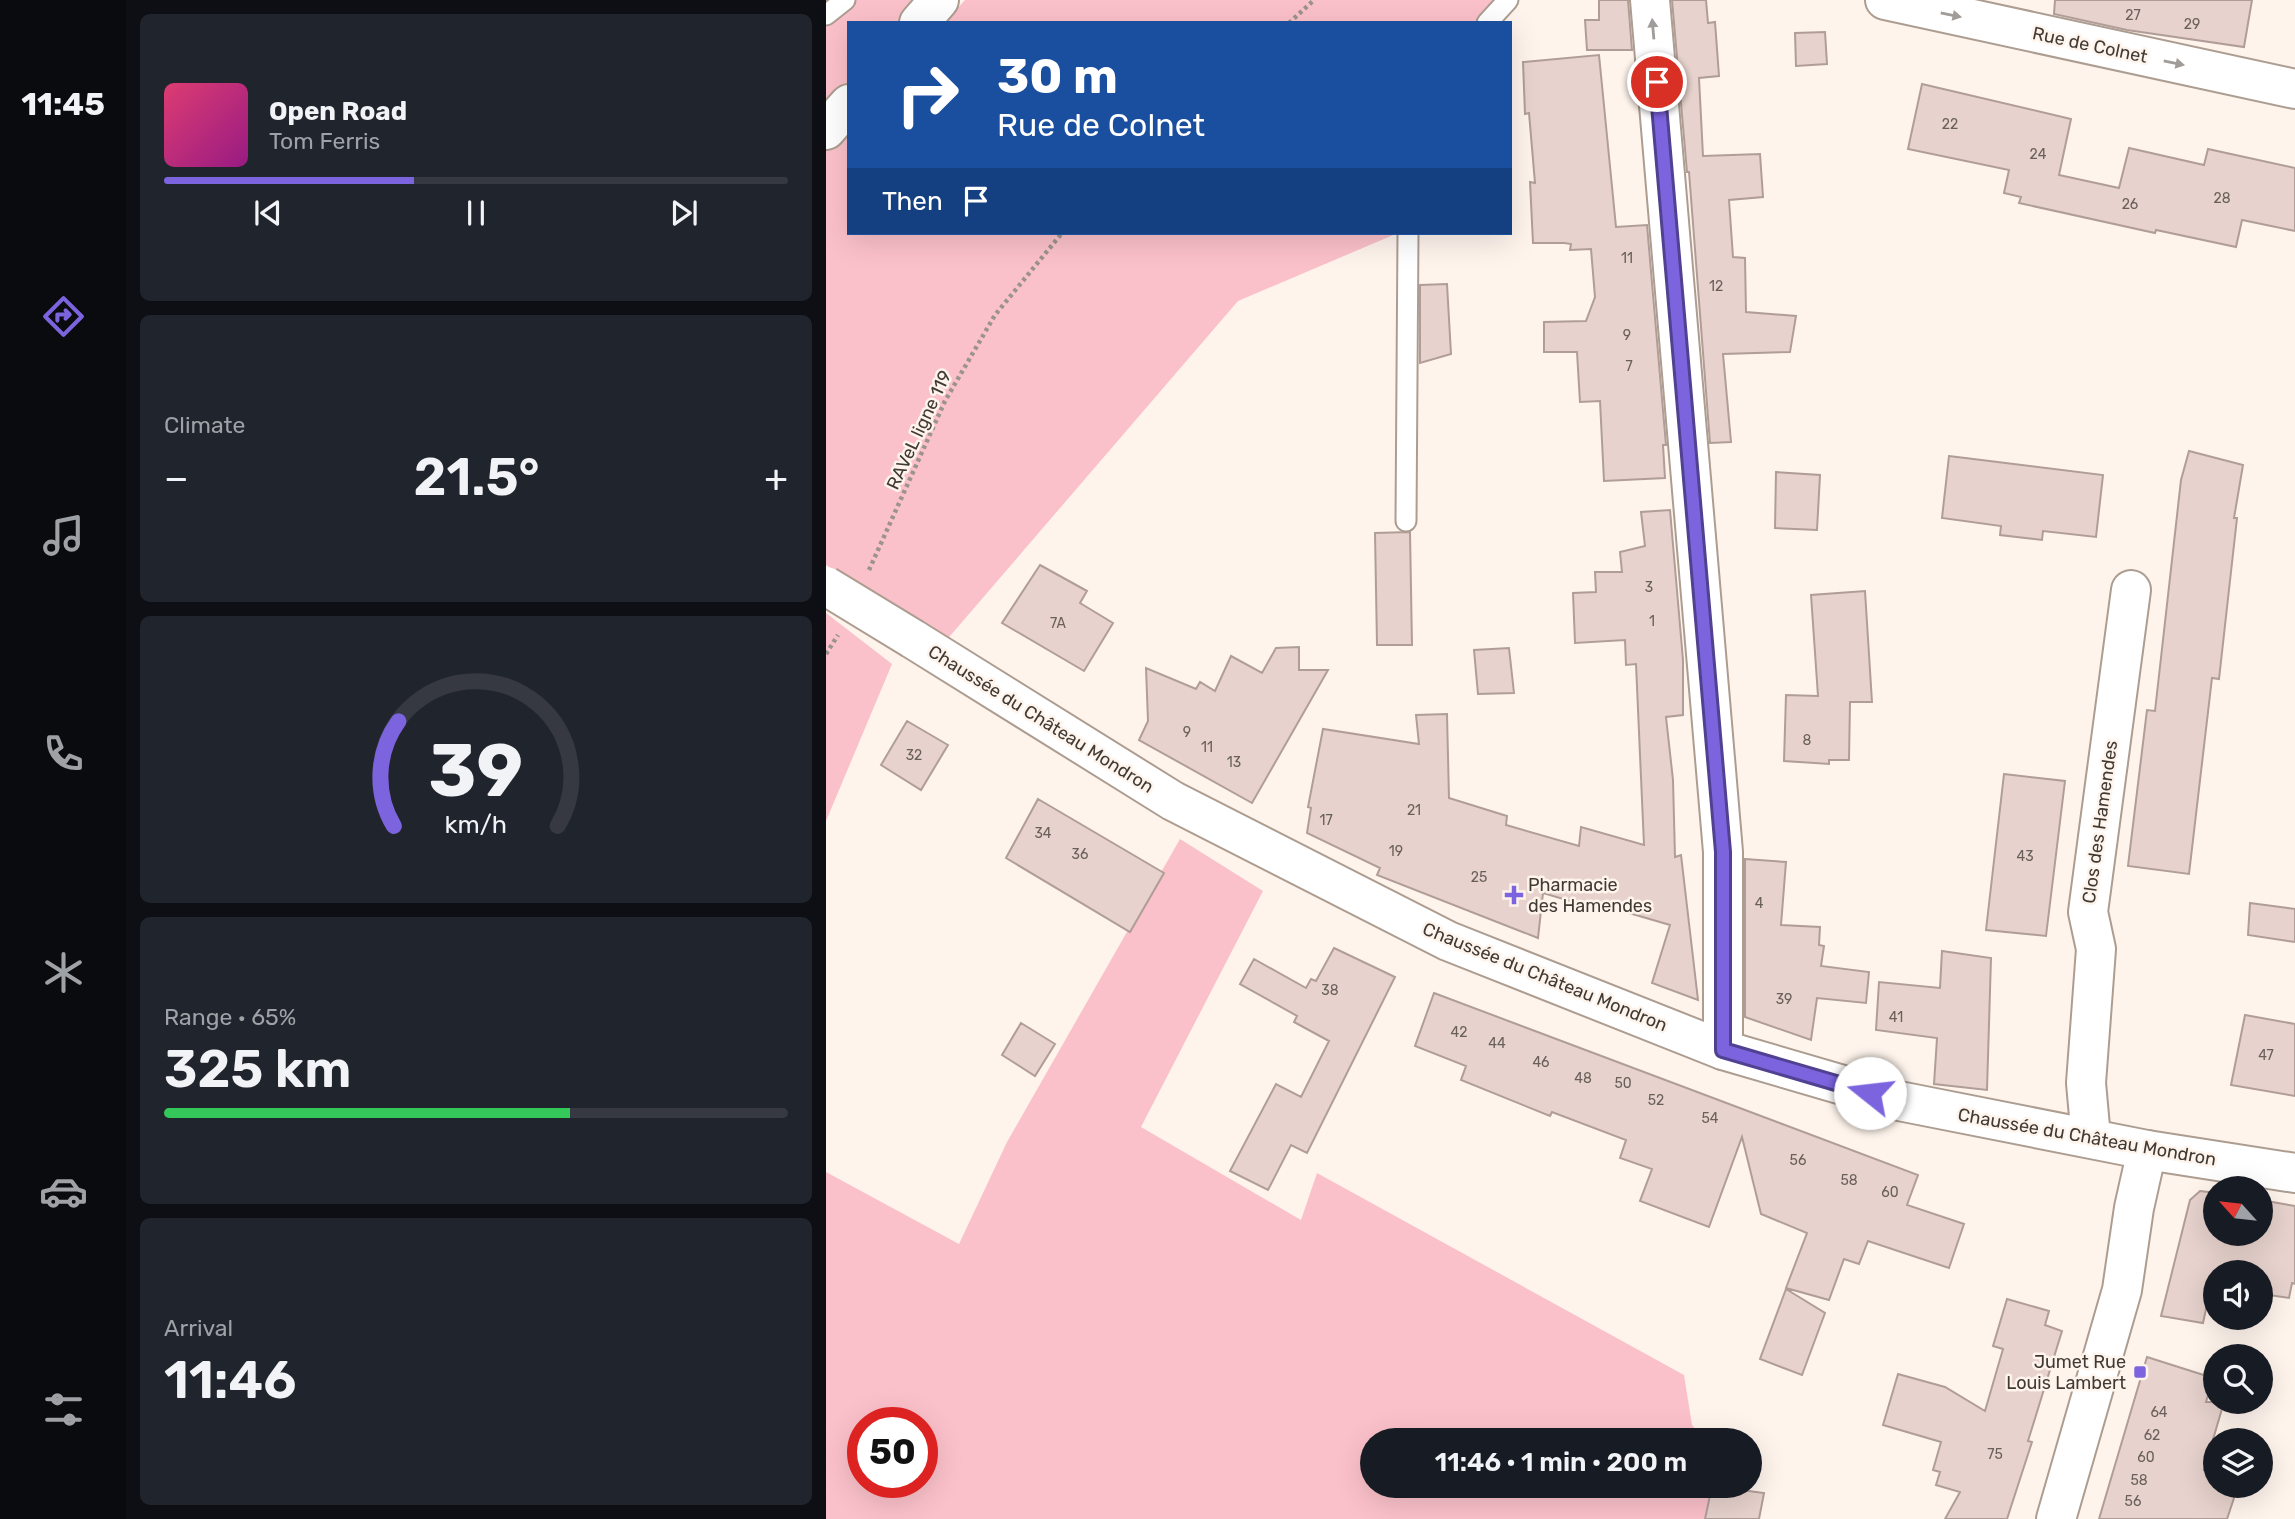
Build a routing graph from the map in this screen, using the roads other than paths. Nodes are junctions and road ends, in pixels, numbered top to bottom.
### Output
1 (845, 0) edge
2 (939, 0) edge
3 (1508, 0) edge
4 (1650, 0) edge
5 (1885, 0) edge
6 (826, 15) edge
7 (921, 21) edge
8 (1489, 21) edge
9 (2295, 89) edge
10 (847, 106) edge
11 (826, 130) edge
12 (1408, 235) edge
13 (1406, 522) dead end
14 (826, 586) edge
15 (2131, 590) dead end
16 (1723, 1050) junction
17 (2091, 1139) junction
18 (2147, 1150) junction
19 (2295, 1172) edge
20 (2056, 1519) edge

1 - 6 lane
2 - 7 street
3 - 8 lane
16 -> 4 street
5 -> 9 street, Rue de Colnet
10 - 11 street
12 - 13 lane
14 - 16 street, Chaussée du Château Mondron, bridge
15 - 17 street, Clos des Hamendes
16 - 17 street, Chaussée du Château Mondron
17 - 18 street, Chaussée du Château Mondron
18 - 19 street, Chaussée du Château Mondron
18 - 20 street

